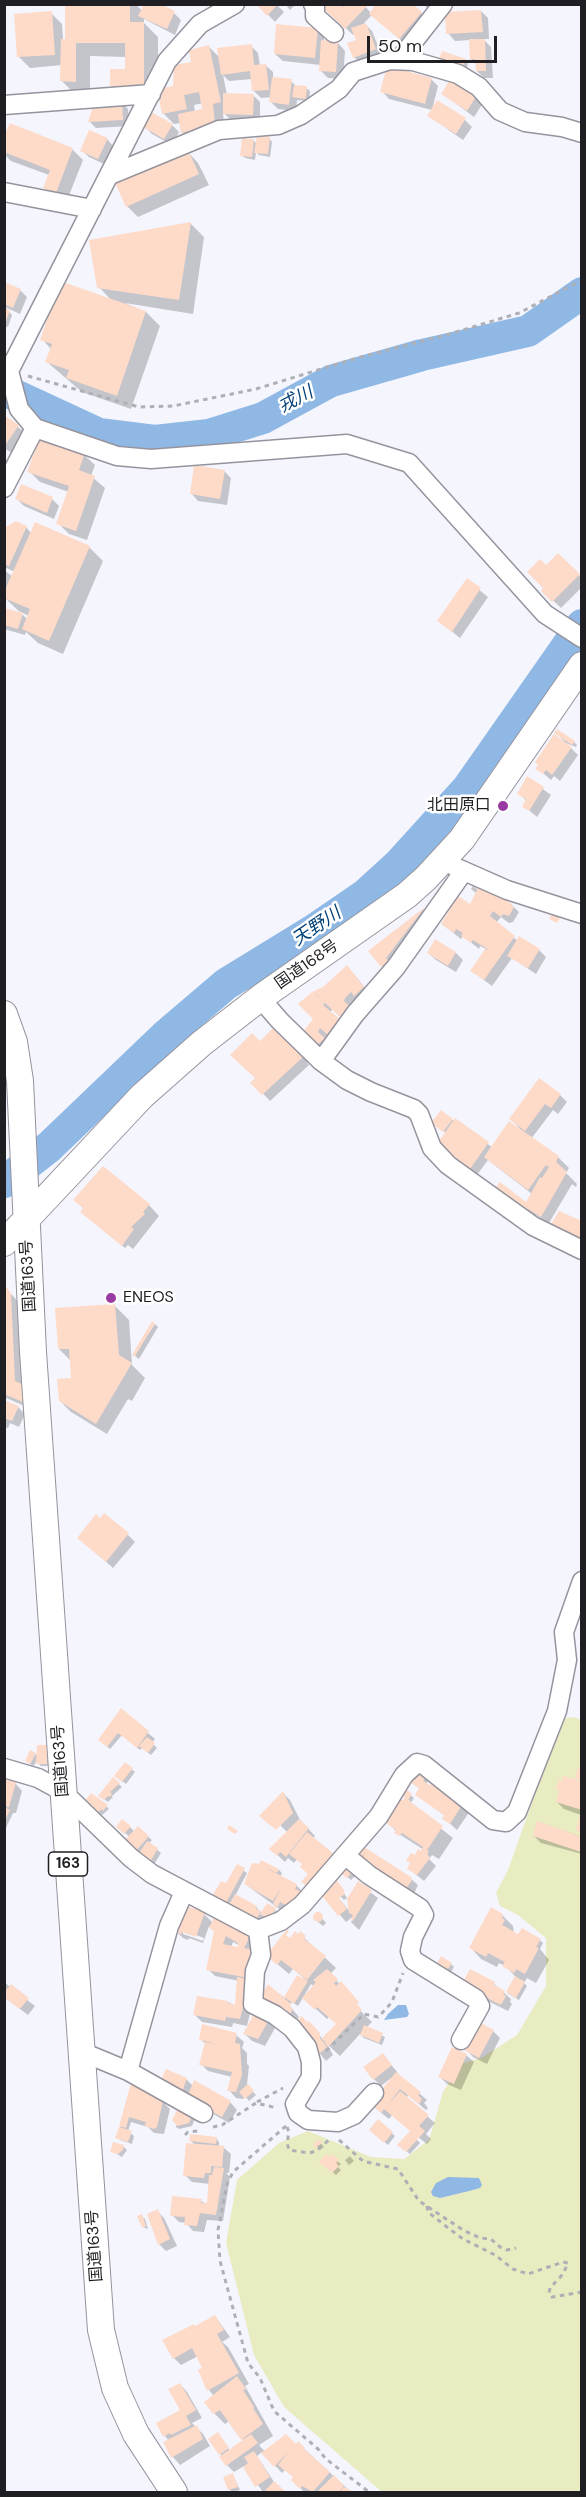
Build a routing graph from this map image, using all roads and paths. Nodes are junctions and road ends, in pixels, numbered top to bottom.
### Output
1 (235, 4) edge
2 (313, 4) edge
3 (443, 4) edge
4 (334, 33) dead end
5 (399, 60) junction
6 (151, 94) junction
7 (4, 105) edge
8 (582, 133) edge
9 (110, 175) junction
10 (4, 192) edge
11 (92, 209) junction
12 (582, 280) edge
13 (7, 370) edge
14 (35, 428) junction
15 (4, 488) edge
16 (582, 638) edge
17 (582, 665) edge
18 (453, 866) junction
19 (582, 914) edge
20 (260, 998) junction
21 (4, 1014) edge
22 (321, 1060) junction
23 (26, 1219) junction
24 (4, 1243) edge
25 (582, 1250) edge
26 (582, 1581) edge
27 (4, 1768) edge
28 (62, 1791) junction
29 (346, 1856) junction
30 (184, 1892) junction
31 (258, 1930) junction
32 (413, 1960) junction
33 (461, 2040) dead end
34 (82, 2052) junction
35 (311, 2062) junction
36 (128, 2071) junction
37 (289, 2085) dead end
38 (374, 2093) dead end
39 (256, 2103) junction
40 (203, 2114) dead end
41 (292, 2120) junction
42 (353, 2122) junction
43 (185, 2135) dead end
44 (333, 2137) junction
45 (427, 2206) junction
46 (516, 2248) dead end
47 (582, 2292) edge
48 (174, 2493) edge
49 (369, 2493) edge

1 - 6 street
2 - 4 street
3 - 5 street
5 - 8 street
5 - 9 street
6 - 7 street
6 - 9 street
9 - 11 street
10 - 11 street
11 - 13 street
12 - 13 path
13 - 14 street
14 - 15 street
14 - 16 street
17 - 18 highway, 国道168号
18 - 19 street
18 - 20 highway, 国道168号
18 - 22 street
20 - 22 street
20 - 23 highway, 国道168号
21 - 23 highway, 国道163号 / 163
22 - 25 street
23 - 24 highway, 国道168号
23 - 28 highway, 国道163号 / 163
26 - 29 street
27 - 28 street
28 - 30 street
28 - 34 highway, 国道163号 / 163
29 - 31 street
29 - 32 street
30 - 31 street
30 - 36 street
31 - 35 street
32 - 33 street
32 - 35 path
34 - 36 street
34 - 48 highway, 国道163号 / 163
35 - 41 street
36 - 40 street
37 - 39 path
38 - 42 street
39 - 41 path
39 - 43 path
41 - 42 street
41 - 44 path
41 - 49 path
42 - 44 path
44 - 45 path
45 - 46 path
45 - 47 path

